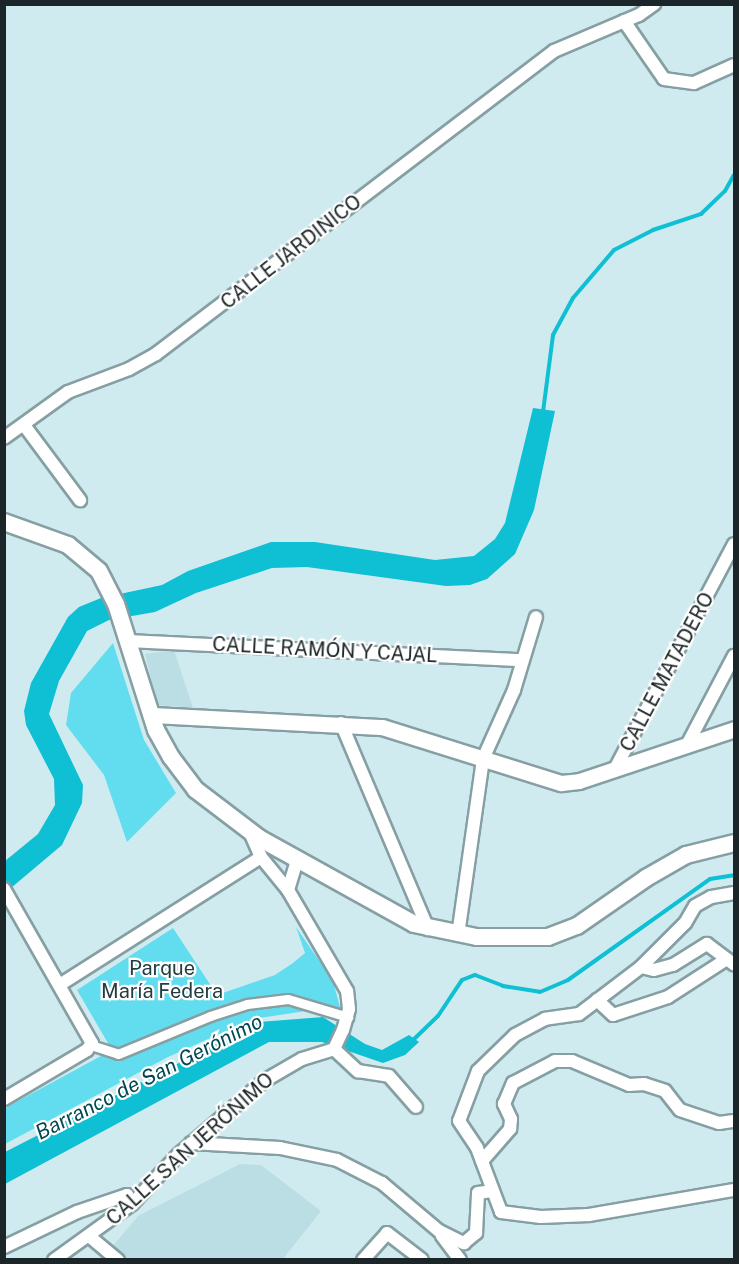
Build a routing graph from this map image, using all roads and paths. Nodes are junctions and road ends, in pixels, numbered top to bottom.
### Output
1 (654, 4) edge
2 (624, 21) junction
3 (735, 65) edge
4 (24, 425) junction
5 (4, 438) edge
6 (80, 500) dead end
7 (4, 522) edge
8 (735, 544) edge
9 (536, 617) dead end
10 (127, 635) junction
11 (735, 656) edge
12 (521, 660) junction
13 (151, 715) junction
14 (341, 723) junction
15 (735, 729) edge
16 (687, 745) junction
17 (483, 759) junction
18 (616, 767) junction
19 (250, 832) junction
20 (735, 843) edge
21 (277, 848) junction
22 (261, 858) junction
23 (295, 863) junction
24 (273, 872) junction
25 (288, 890) junction
26 (6, 892) edge
27 (735, 893) edge
28 (428, 929) junction
29 (458, 935) junction
30 (731, 962) edge
31 (641, 966) junction
32 (61, 984) junction
33 (597, 1000) junction
34 (348, 1017) junction
35 (92, 1044) junction
36 (334, 1047) junction
37 (4, 1099) edge
38 (416, 1107) dead end
39 (735, 1121) edge
40 (191, 1143) junction
41 (482, 1161) junction
42 (735, 1190) edge
43 (493, 1191) junction
44 (132, 1204) junction
45 (439, 1231) junction
46 (89, 1236) junction
47 (4, 1247) edge
48 (55, 1259) edge
49 (118, 1260) edge
50 (363, 1260) edge
51 (422, 1260) edge
52 (460, 1260) edge

1 - 2 street, CALLE JARDINICO
2 - 3 street
2 - 4 street, CALLE JARDINICO
4 - 5 street, CALLE JARDINICO
4 - 6 street
7 - 10 main road
8 - 18 street, CALLE MATADERO
9 - 12 street
10 - 12 street, CALLE RAMÓN Y CAJAL
10 - 13 main road
11 - 16 street
12 - 17 street
13 - 14 street
13 - 19 main road
14 - 17 street
14 - 28 street
15 - 16 street
16 - 18 street
17 - 18 street
17 - 29 street
19 - 21 main road
19 - 22 street
20 - 29 main road
21 - 22 street
21 - 23 main road
22 - 24 street
22 - 32 street
23 - 24 street
23 - 25 street
23 - 28 main road
24 - 25 street
25 - 34 street
26 - 32 street
27 - 31 street
28 - 29 main road
30 - 31 street
30 - 33 street
31 - 33 street
32 - 35 street
33 - 41 street
34 - 35 street
34 - 36 street
35 - 37 street
36 - 38 street
36 - 40 street, CALLE SAN JERÓNIMO
39 - 41 street
40 - 44 street, CALLE SAN JERÓNIMO
40 - 45 street
41 - 43 street
42 - 43 street
43 - 45 street
44 - 46 street, CALLE SAN JERÓNIMO
44 - 47 street
45 - 52 street
46 - 48 street, CALLE SAN JERÓNIMO
46 - 49 street
50 - 51 street

